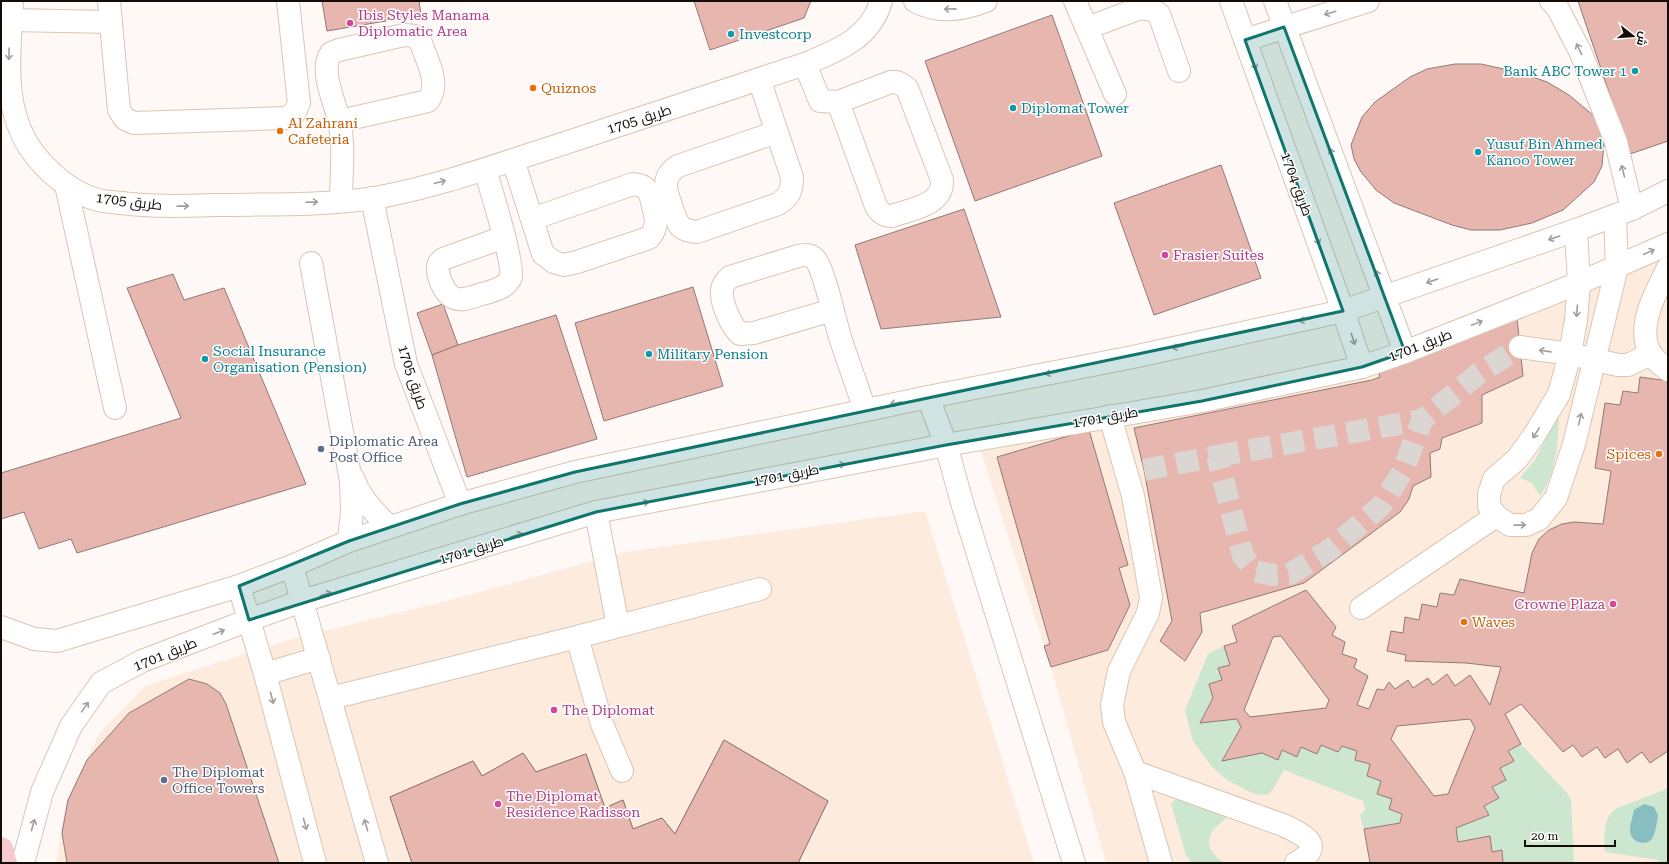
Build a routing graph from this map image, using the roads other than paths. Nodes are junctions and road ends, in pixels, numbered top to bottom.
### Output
1 (288, 1) edge
2 (881, 1) edge
3 (915, 1) edge
4 (986, 1) edge
5 (1075, 1) edge
6 (1231, 1) edge
7 (1275, 1) edge
8 (1368, 1) edge
9 (1551, 1) edge
10 (12, 11) edge
11 (110, 12) edge
12 (1284, 27) junction
13 (1087, 28) junction
14 (1245, 40) junction
15 (805, 64) junction
16 (1179, 71) dead end
17 (759, 79) junction
18 (1115, 94) dead end
19 (838, 102) junction
20 (340, 121) junction
21 (776, 132) junction
22 (513, 160) junction
23 (485, 170) junction
24 (66, 185) junction
25 (1668, 191) edge
26 (372, 198) junction
27 (341, 201) junction
28 (1624, 212) junction
29 (532, 218) junction
30 (1576, 230) junction
31 (504, 237) dead end
32 (1668, 244) edge
33 (311, 263) dead end
34 (1617, 267) junction
35 (1668, 268) edge
36 (1579, 283) junction
37 (1386, 297) junction
38 (832, 310) junction
39 (1343, 311) junction
40 (1520, 347) tunnel mouth
41 (1405, 352) junction
42 (1570, 354) junction
43 (1651, 354) junction
44 (1594, 360) junction
45 (1362, 366) junction
46 (1668, 370) edge
47 (928, 397) junction
48 (115, 408) dead end
49 (865, 410) junction
50 (1110, 416) junction
51 (946, 445) junction
52 (348, 466) junction
53 (460, 504) junction
54 (596, 512) junction
55 (1496, 516) junction
56 (390, 527) junction
57 (349, 541) junction
58 (292, 566) junction
59 (239, 586) junction
60 (760, 589) dead end
61 (302, 601) junction
62 (1361, 608) dead end
63 (250, 620) junction
64 (618, 626) junction
65 (1, 627) edge
66 (577, 637) junction
67 (319, 658) junction
68 (265, 674) junction
69 (331, 698) junction
70 (622, 770) dead end
71 (1135, 772) junction
72 (1, 849) edge
73 (6, 863) edge
74 (23, 863) edge
75 (315, 863) edge
76 (377, 863) edge
77 (1074, 863) edge
78 (1161, 863) edge
79 (1296, 863) edge

1 - 11 street
2 - 15 street, طريق 1705
4 -> 3 street
5 - 13 street
6 - 14 street, طريق 1704
7 - 12 street
8 -> 12 street
28 -> 9 street
10 - 11 street
10 -> 24 street, طريق 1705
12 - 14 street
37 -> 12 street
13 - 16 street
13 - 18 street
14 -> 39 street, طريق 1704
15 - 17 street, طريق 1705
15 - 19 street
17 - 21 street
17 - 22 street, طريق 1705
19 - 19 street
20 - 20 street
20 - 27 street
21 - 21 street
22 - 23 street, طريق 1705
22 - 29 street
26 -> 23 street, طريق 1705
23 - 31 street
24 -> 27 street, طريق 1705
24 - 48 street
25 - 28 street
26 - 27 street, طريق 1705
26 - 53 street, طريق 1705
28 - 30 street
28 - 34 street
29 - 29 street
30 - 36 street
30 -> 37 street
34 -> 32 street, طريق 1701
33 - 52 street
34 - 36 street, طريق 1701
34 - 44 street
35 - 43 street
41 -> 36 street, طريق 1701
36 -> 42 street
37 - 39 street
37 - 41 street
38 - 38 street
38 - 49 street
39 -> 45 street, طريق 1704
39 -> 47 street
42 -> 40 street
41 - 45 street, طريق 1701
42 - 44 street
42 -> 55 street
43 - 44 street
43 - 46 street
55 -> 44 street
45 - 50 street, طريق 1701
47 -> 49 street
47 - 51 street
49 - 53 street
50 - 51 street, طريق 1701
50 - 71 street
54 -> 51 street, طريق 1701
51 - 77 street
52 - 56 street
52 - 57 street
53 - 56 street
61 -> 54 street, طريق 1701
54 - 64 street
55 - 62 street
56 - 57 street
57 - 58 street
58 - 59 street
58 - 61 street
59 - 63 street
59 - 65 street
60 - 64 street
61 - 63 street, طريق 1701
61 - 67 street
63 - 68 street
74 -> 63 street, طريق 1701
64 - 66 street
66 - 69 street
66 - 70 street
67 - 68 street
67 - 69 street
68 -> 75 street
76 -> 69 street
71 - 78 street
71 - 79 street
72 - 73 main road

